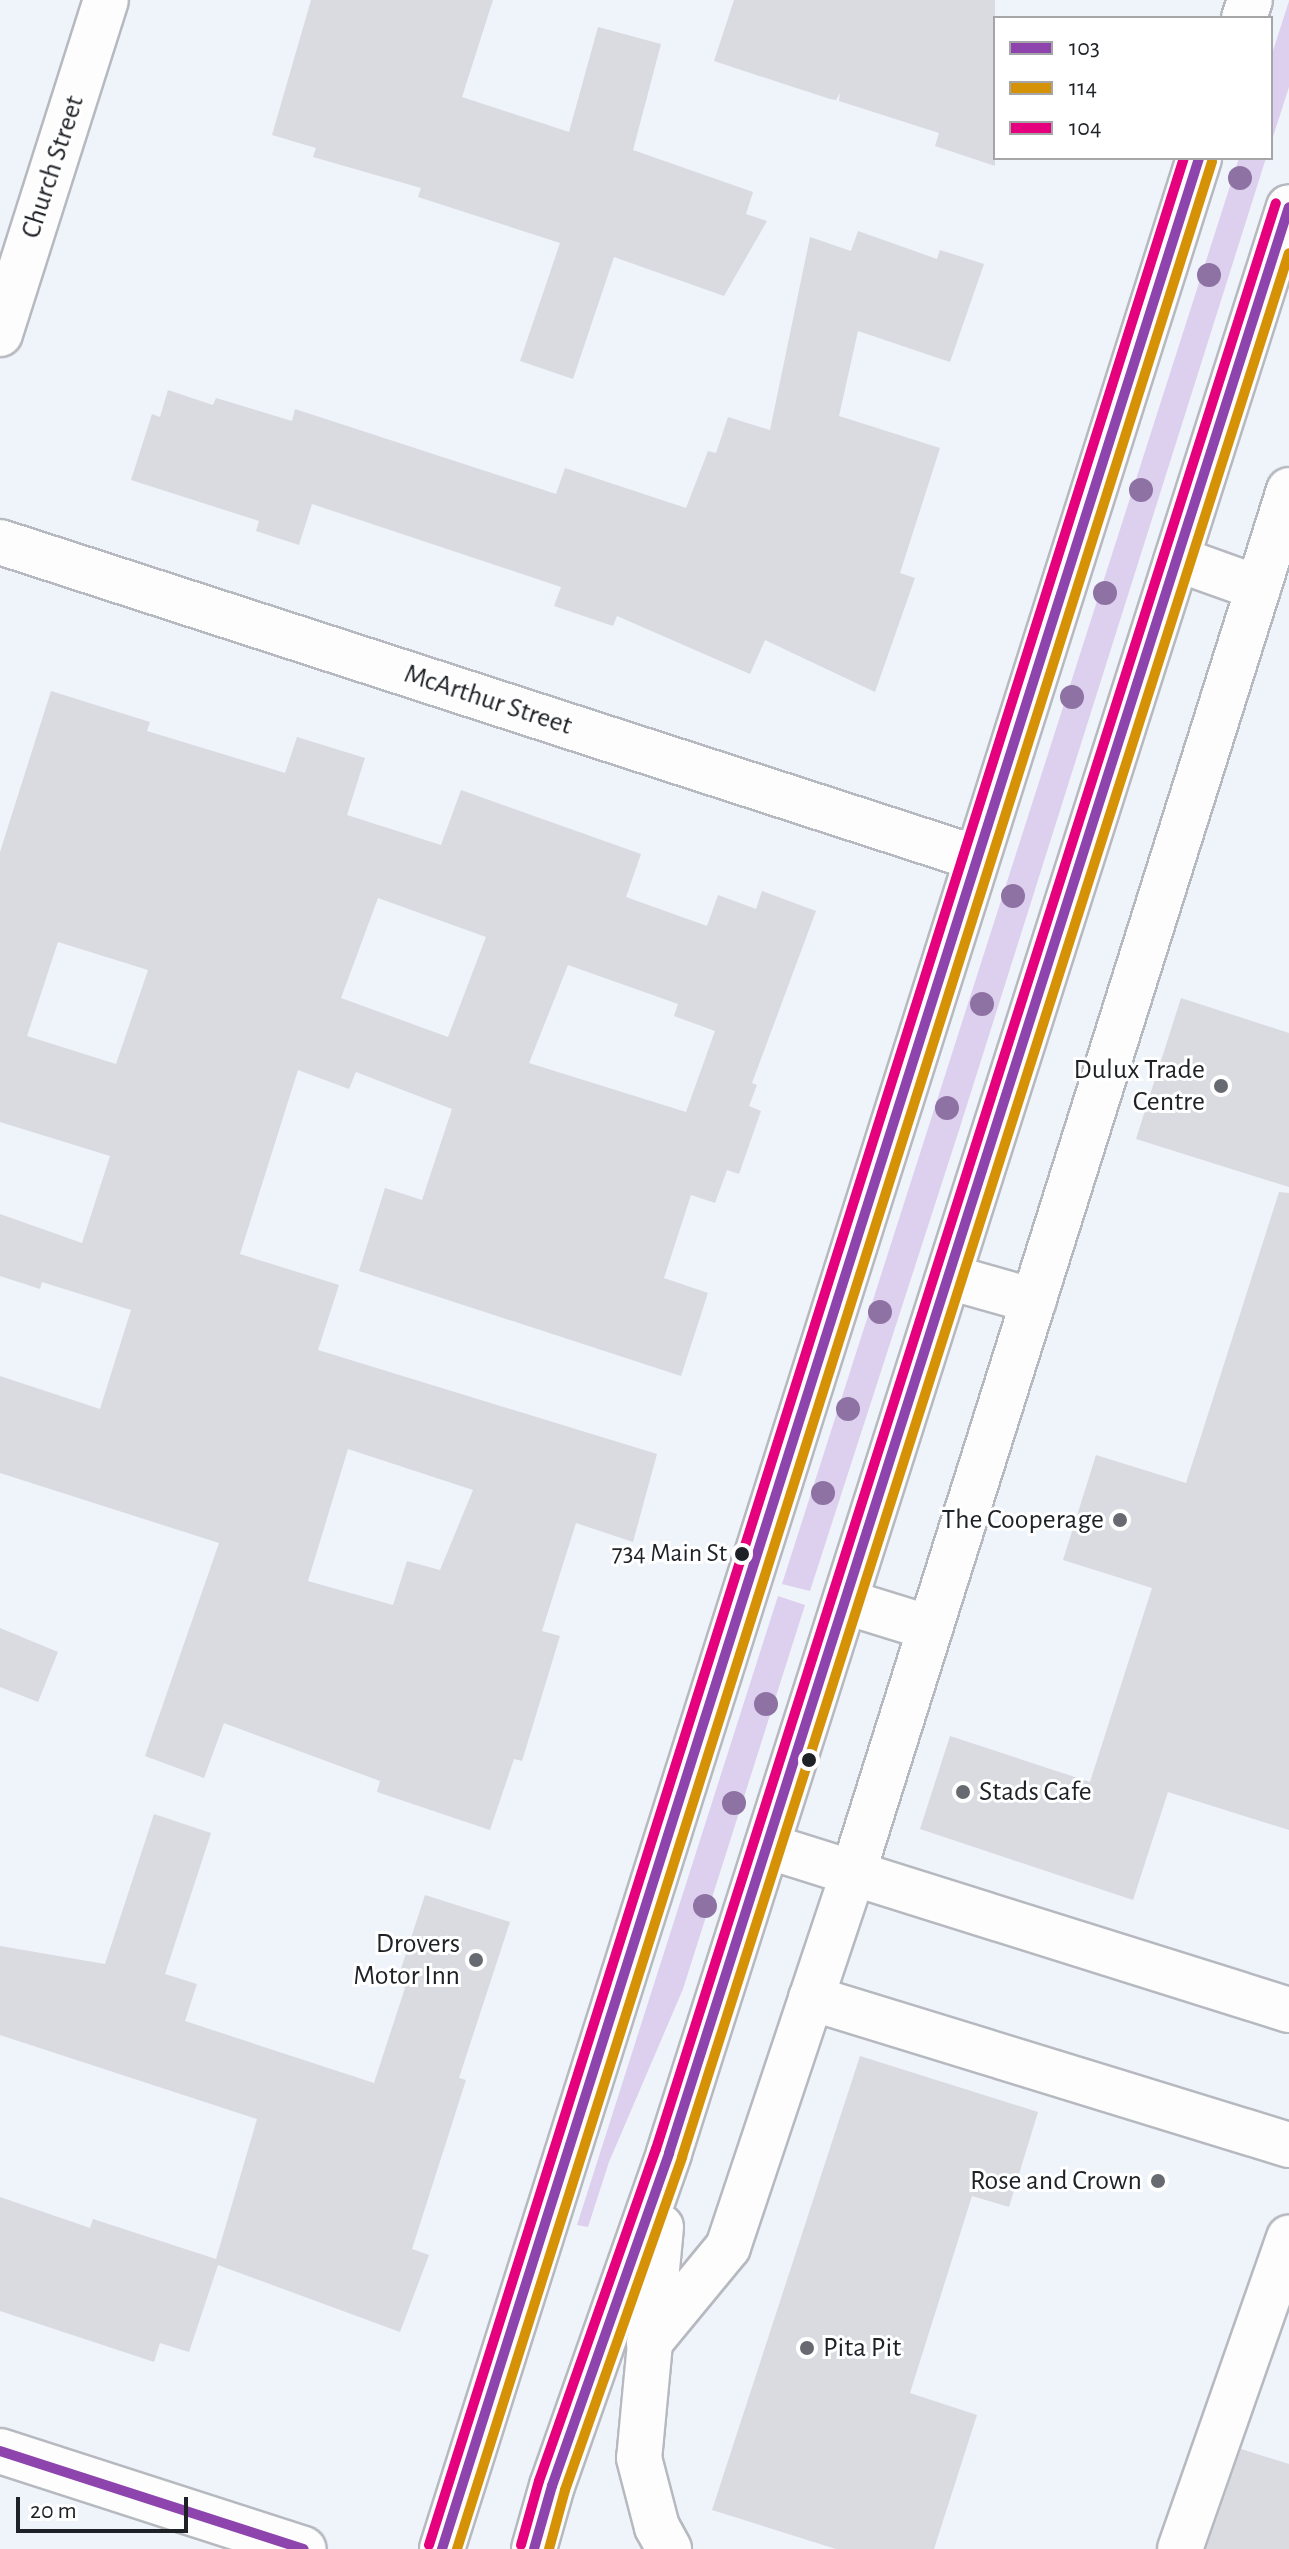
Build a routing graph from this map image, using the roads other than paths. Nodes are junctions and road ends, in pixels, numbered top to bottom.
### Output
1 (106, 0) edge
2 (1198, 160) edge
3 (1289, 207) edge
4 (0, 334) edge
5 (1289, 490) edge
6 (0, 542) edge
7 (1177, 559) junction
8 (1258, 588) junction
9 (976, 858) junction
10 (949, 1277) junction
11 (1034, 1301) junction
12 (846, 1602) junction
13 (930, 1628) junction
14 (767, 1846) junction
15 (853, 1873) junction
16 (811, 1998) junction
17 (1289, 2010) edge
18 (1289, 2145) edge
19 (669, 2153) junction
20 (1289, 2237) edge
21 (649, 2343) junction
22 (0, 2451) edge
23 (304, 2549) edge
24 (442, 2549) edge
25 (534, 2549) edge
26 (669, 2549) edge
27 (1180, 2549) edge

1 - 4 main road, Church Street
2 - 9 main road
3 - 7 main road
5 - 8 main road
6 - 9 main road, McArthur Street
7 - 8 main road
7 - 10 main road
8 - 11 main road
9 - 24 main road
10 - 11 main road
10 - 12 main road
11 - 13 main road
12 - 13 main road
12 - 14 main road
13 - 15 main road
14 - 15 main road
14 - 19 main road
15 - 16 main road
15 - 17 main road
16 - 18 main road
16 - 21 main road
19 - 21 main road
19 - 25 main road
20 - 27 main road
21 - 26 main road
22 - 23 main road

